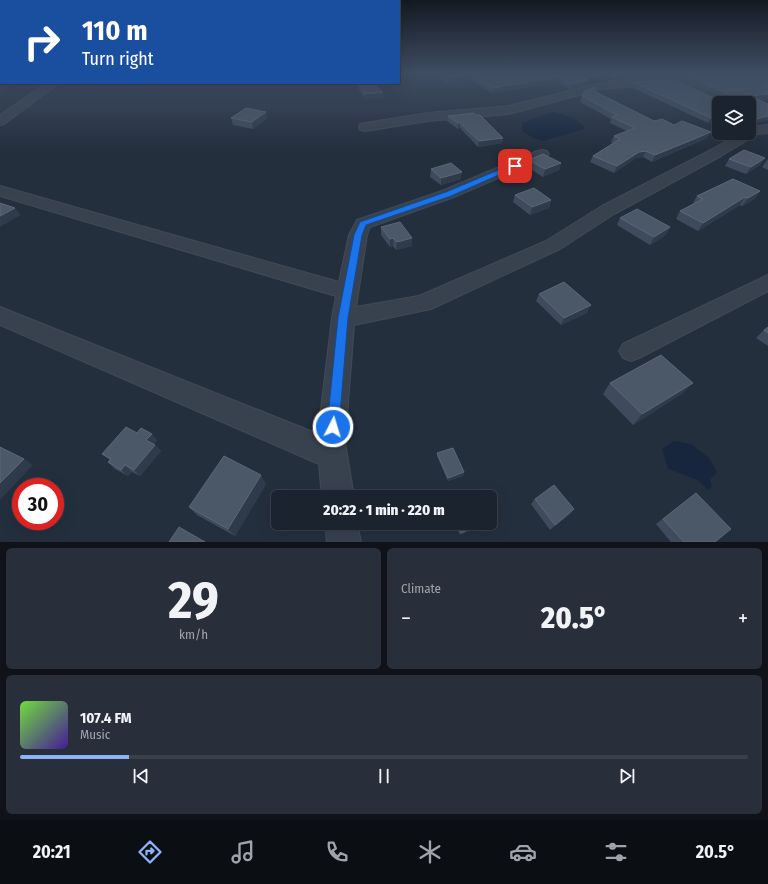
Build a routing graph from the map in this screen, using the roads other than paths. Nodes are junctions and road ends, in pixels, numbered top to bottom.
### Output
1 (31, 99) edge
2 (550, 99) edge
3 (0, 121) edge
4 (762, 124) edge
5 (768, 124) edge
6 (365, 128) dead end
7 (542, 154) edge
8 (0, 191) edge
9 (768, 282) edge
10 (347, 292) junction
11 (0, 316) edge
12 (343, 318) junction
13 (631, 351) dead end
14 (333, 455) junction
15 (337, 490) edge
16 (342, 530) edge
17 (344, 542) edge

1 - 3 street
2 - 6 street
4 - 5 street
4 - 12 street
7 - 10 street
8 - 10 street
9 - 13 street
10 - 12 street
11 - 14 street
12 - 14 street
14 - 15 street
16 - 17 street

